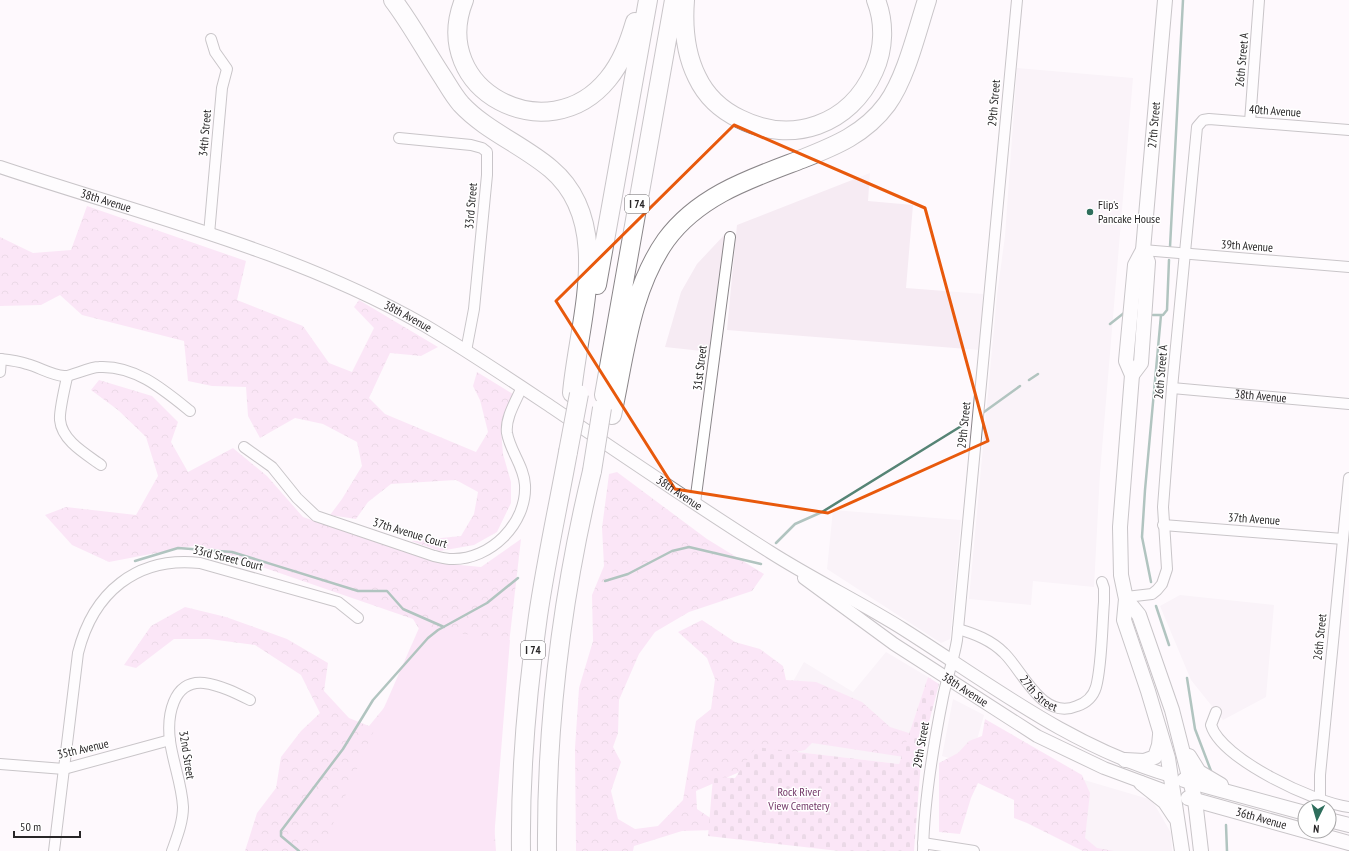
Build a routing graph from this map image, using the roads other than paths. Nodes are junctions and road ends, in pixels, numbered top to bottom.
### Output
1 (393, 0) edge
2 (464, 0) edge
3 (642, 0) edge
4 (648, 0) edge
5 (674, 0) edge
6 (685, 0) edge
7 (876, 0) edge
8 (927, 0) edge
9 (1017, 0) edge
10 (1165, 0) edge
11 (1259, 0) edge
12 (211, 39) dead end
13 (1199, 122) joint
14 (1250, 122) junction
15 (1349, 130) edge
16 (399, 138) dead end
17 (0, 167) edge
18 (209, 234) junction
19 (730, 237) dead end
20 (1143, 250) junction
21 (1186, 254) junction
22 (1349, 267) edge
23 (466, 351) junction
24 (1, 359) edge
25 (0, 372) edge
26 (63, 376) junction
27 (522, 387) junction
28 (1172, 388) junction
29 (576, 394) junction
30 (1349, 404) edge
31 (190, 411) dead end
32 (607, 411) junction
33 (244, 447) dead end
34 (101, 465) dead end
35 (1349, 478) edge
36 (695, 502) junction
37 (1163, 525) junction
38 (1343, 539) junction
39 (773, 554) junction
40 (1102, 582) dead end
41 (1126, 598) junction
42 (358, 618) dead end
43 (958, 629) junction
44 (953, 663) junction
45 (948, 679) junction
46 (250, 700) dead end
47 (1216, 712) dead end
48 (1161, 731) junction
49 (170, 740) junction
50 (1181, 741) junction
51 (1124, 760) junction
52 (0, 764) edge
53 (65, 769) junction
54 (1171, 776) junction
55 (1141, 782) junction
56 (1191, 782) junction
57 (1231, 793) junction
58 (1174, 794) junction
59 (1320, 799) joint
60 (1195, 800) junction
61 (1337, 804) edge
62 (1349, 807) edge
63 (1232, 811) junction
64 (1297, 811) edge
65 (1337, 822) edge
66 (1178, 823) junction
67 (1349, 825) edge
68 (1349, 843) edge
69 (1201, 844) edge
70 (923, 847) edge
71 (54, 851) edge
72 (172, 851) edge
73 (521, 851) edge
74 (546, 851) edge
75 (974, 851) edge
76 (1182, 851) edge

1 - 29 highway
2 - 3 highway
4 - 29 highway, I 74
5 - 32 highway, I 74
6 - 7 highway
8 - 32 highway
9 - 43 street, 29th Street
10 - 20 main road, 27th Street
11 - 14 street, 26th Street A
12 - 18 street, 34th Street
13 - 14 street, 40th Avenue
13 - 21 street, 26th Street A
14 - 15 street, 40th Avenue
16 - 23 street, 33rd Street
17 - 18 street, 38th Avenue
18 - 23 street, 38th Avenue
19 - 36 street, 31st Street
20 - 21 street, 39th Avenue
20 - 41 main road, 27th Street
21 - 22 street, 39th Avenue
21 - 28 street, 26th Street A
23 - 27 street, 38th Avenue
24 - 25 street
24 - 26 street
26 - 31 street
26 - 34 street
27 - 33 street, 37th Avenue Court
27 - 36 street, 38th Avenue
28 - 30 street, 38th Avenue
28 - 37 street, 26th Street A
29 - 73 highway, I 74, bridge
32 - 74 highway, I 74, bridge
35 - 38 street, 26th Street
36 - 39 street, 38th Avenue
37 - 38 street, 37th Avenue
37 - 41 street, 26th Street A
38 - 59 street, 26th Street
39 - 44 street, 38th Avenue
39 - 45 street, 38th Avenue
40 - 43 street, 27th Street
41 - 48 main road, 27th Street
41 - 50 main road, 27th Street
42 - 53 street, 33rd Street Court
43 - 44 street, 29th Street
44 - 45 street, 29th Street
44 - 51 street, 38th Avenue
45 - 55 street, 38th Avenue
45 - 70 street, 29th Street
46 - 49 street, 32nd Street
47 - 59 street
48 - 51 main road
48 - 54 main road, 27th Street
49 - 53 street, 35th Avenue
49 - 72 street, 32nd Street
50 - 56 main road, 27th Street
50 - 57 main road
51 - 54 street, 38th Avenue
52 - 53 street, 35th Avenue
53 - 71 street
54 - 56 main road, 36th Avenue
54 - 58 main road, 27th Street
55 - 58 street, 38th Avenue
55 - 66 main road
56 - 57 main road, 36th Avenue
56 - 60 main road, 27th Street
57 - 64 main road, 36th Avenue
58 - 60 main road, 36th Avenue
58 - 66 main road, 27th Street
60 - 63 main road, 36th Avenue
60 - 69 main road, 27th Street
61 - 62 street
63 - 68 main road, 36th Avenue
63 - 69 main road
65 - 67 main road
66 - 76 main road, 27th Street
70 - 75 street

